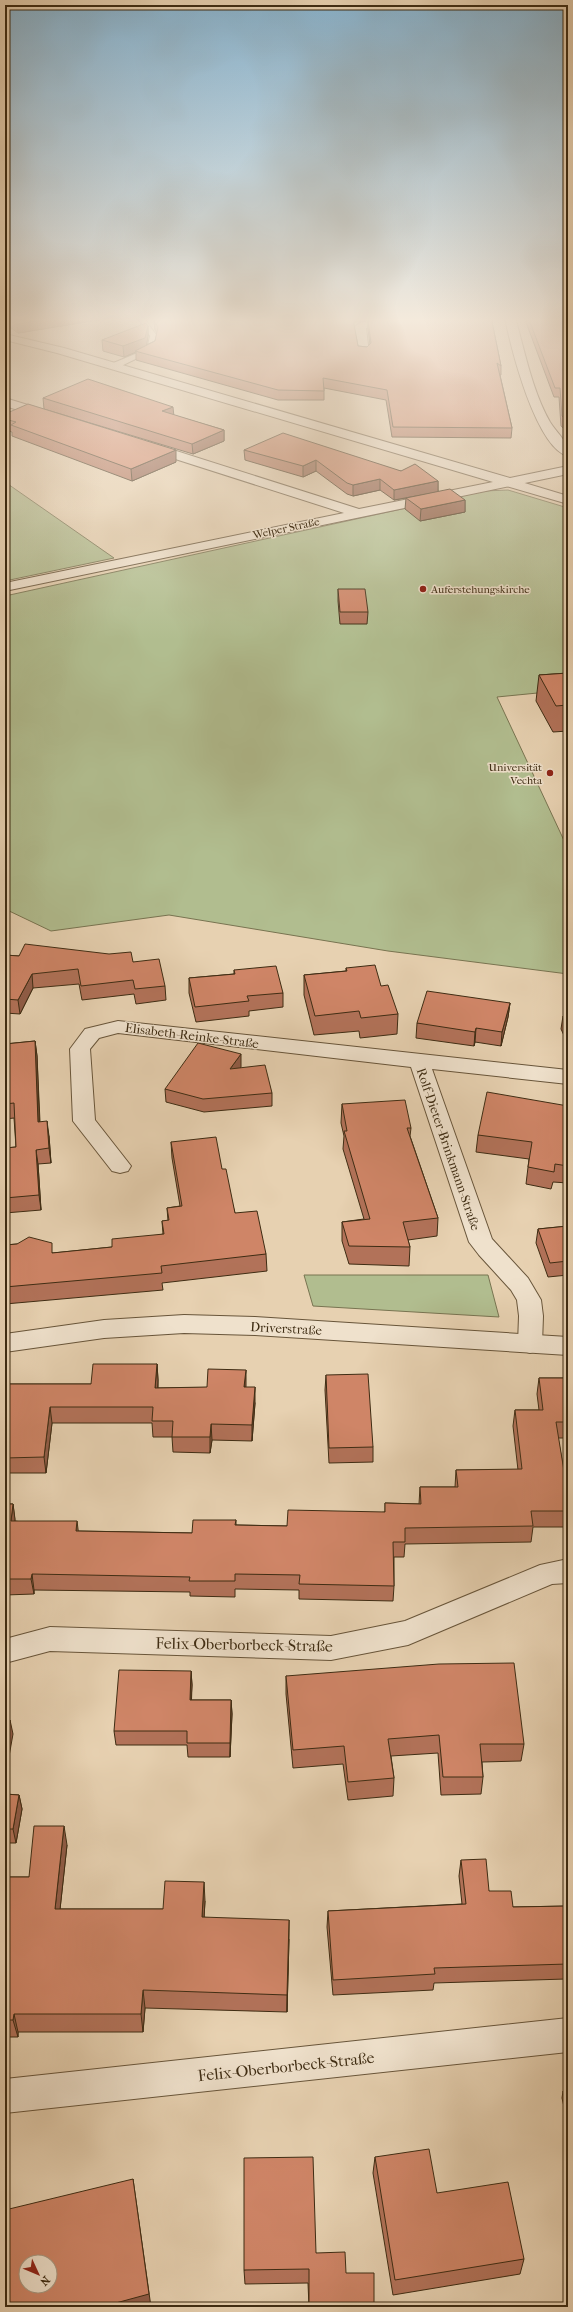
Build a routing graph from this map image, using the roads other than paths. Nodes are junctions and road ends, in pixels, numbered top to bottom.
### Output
1 (314, 425) edge
2 (547, 425) edge
3 (134, 442) edge
4 (568, 452) edge
5 (568, 470) edge
6 (508, 482) junction
7 (568, 500) edge
8 (356, 513) junction
9 (5, 587) edge
10 (419, 1061) junction
11 (568, 1077) edge
12 (120, 1166) dead end
13 (5, 1344) edge
14 (530, 1344) junction
15 (568, 1346) edge
16 (568, 1571) edge
17 (5, 1651) edge
18 (568, 2035) edge
19 (5, 2096) edge

1 - 6 street
2 - 4 street
3 - 8 street
5 - 6 street, Welper Straße
6 - 7 street
6 - 8 street, Welper Straße
8 - 9 street, Welper Straße
10 - 11 street, Rolf-Dieter-Brinkmann-Straße
10 - 12 street, Elisabeth-Reinke-Straße
10 - 14 street, Rolf-Dieter-Brinkmann-Straße
13 - 14 street, Driverstraße
14 - 15 street, Driverstraße
16 - 17 street, Felix-Oberborbeck-Straße
18 - 19 street, Felix-Oberborbeck-Straße

